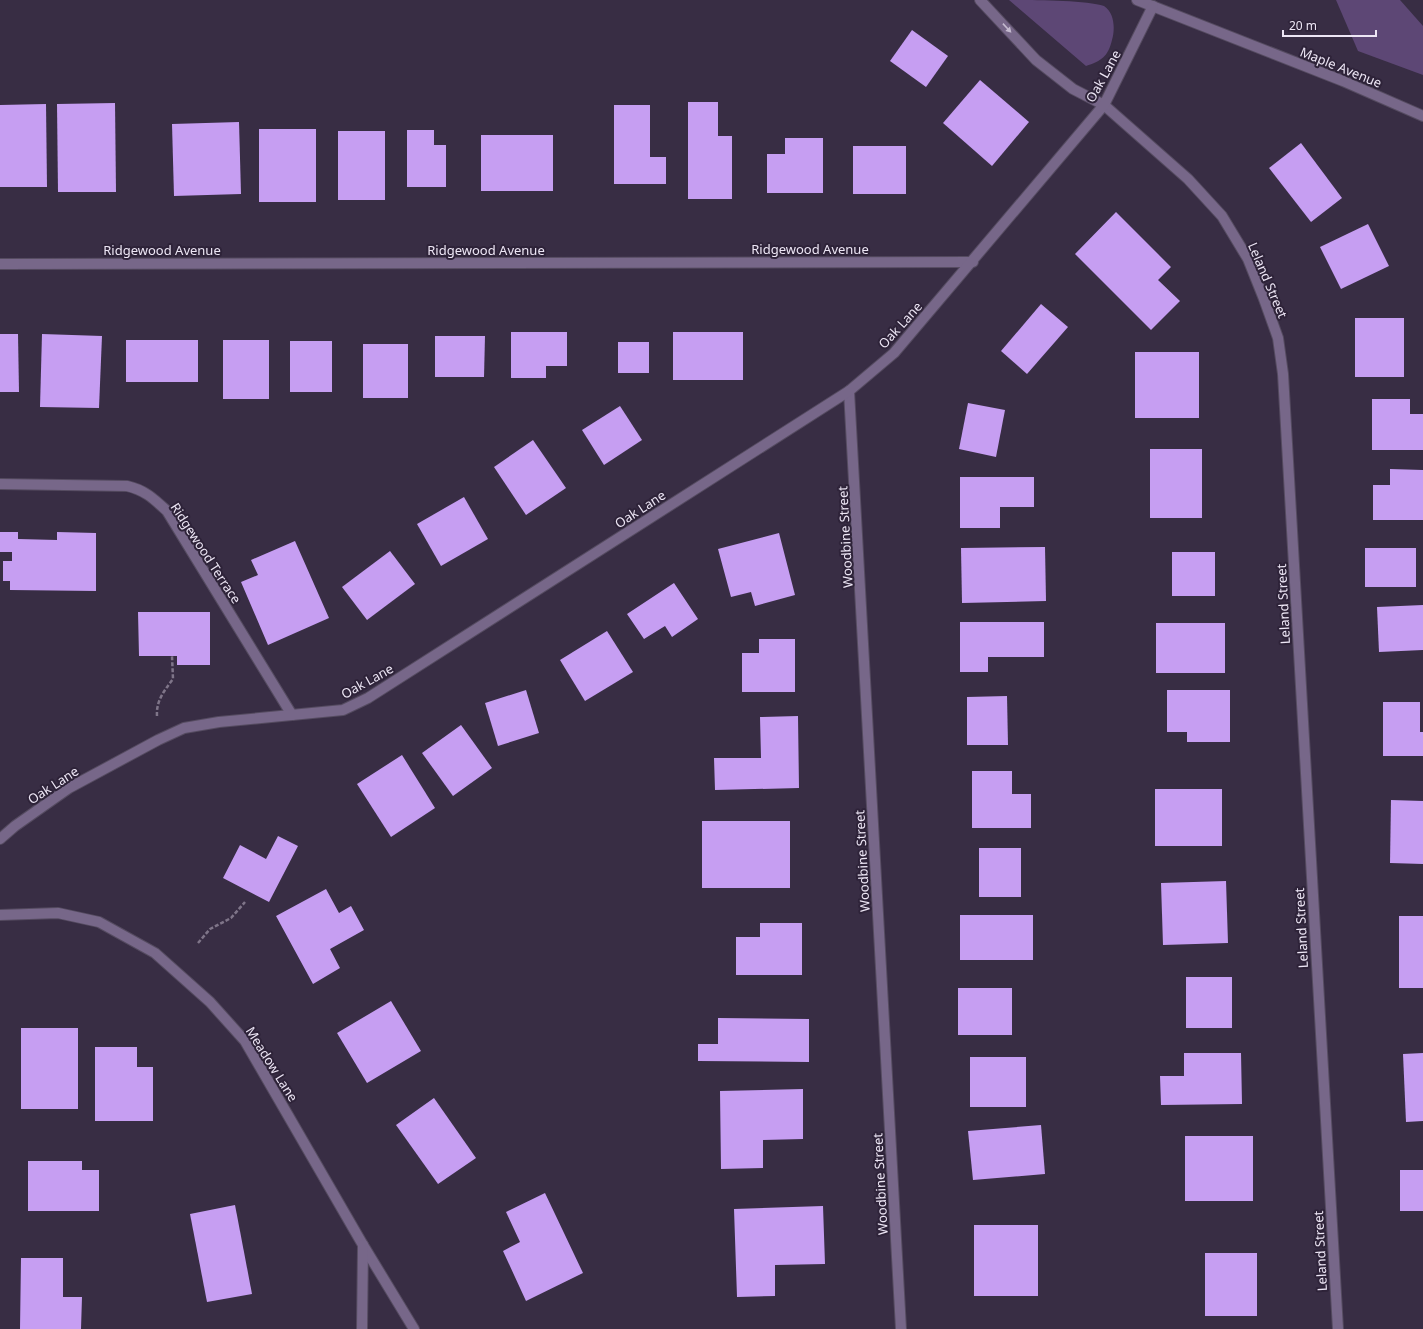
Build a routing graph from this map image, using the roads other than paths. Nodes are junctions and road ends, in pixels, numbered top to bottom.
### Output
1 (980, 0) edge
2 (1137, 0) edge
3 (1153, 6) junction
4 (1104, 105) junction
5 (1423, 116) edge
6 (973, 262) junction
7 (0, 264) edge
8 (849, 391) junction
9 (0, 484) edge
10 (292, 715) junction
11 (0, 839) edge
12 (0, 915) edge
13 (363, 1245) junction
14 (362, 1329) edge
15 (414, 1329) edge
16 (901, 1329) edge
17 (1338, 1329) edge

1 -> 4 street, Leland Street
2 - 3 street, Maple Avenue
3 - 4 street, Oak Lane
3 - 5 street, Maple Avenue
4 - 6 street, Oak Lane
4 - 17 street, Leland Street
6 - 7 street, Ridgewood Avenue
6 - 8 street, Oak Lane
8 - 10 street, Oak Lane
8 - 16 street, Woodbine Street
9 - 10 street, Ridgewood Terrace
10 - 11 street, Oak Lane
12 - 13 street, Meadow Lane
13 - 14 street
13 - 15 street, Meadow Lane

